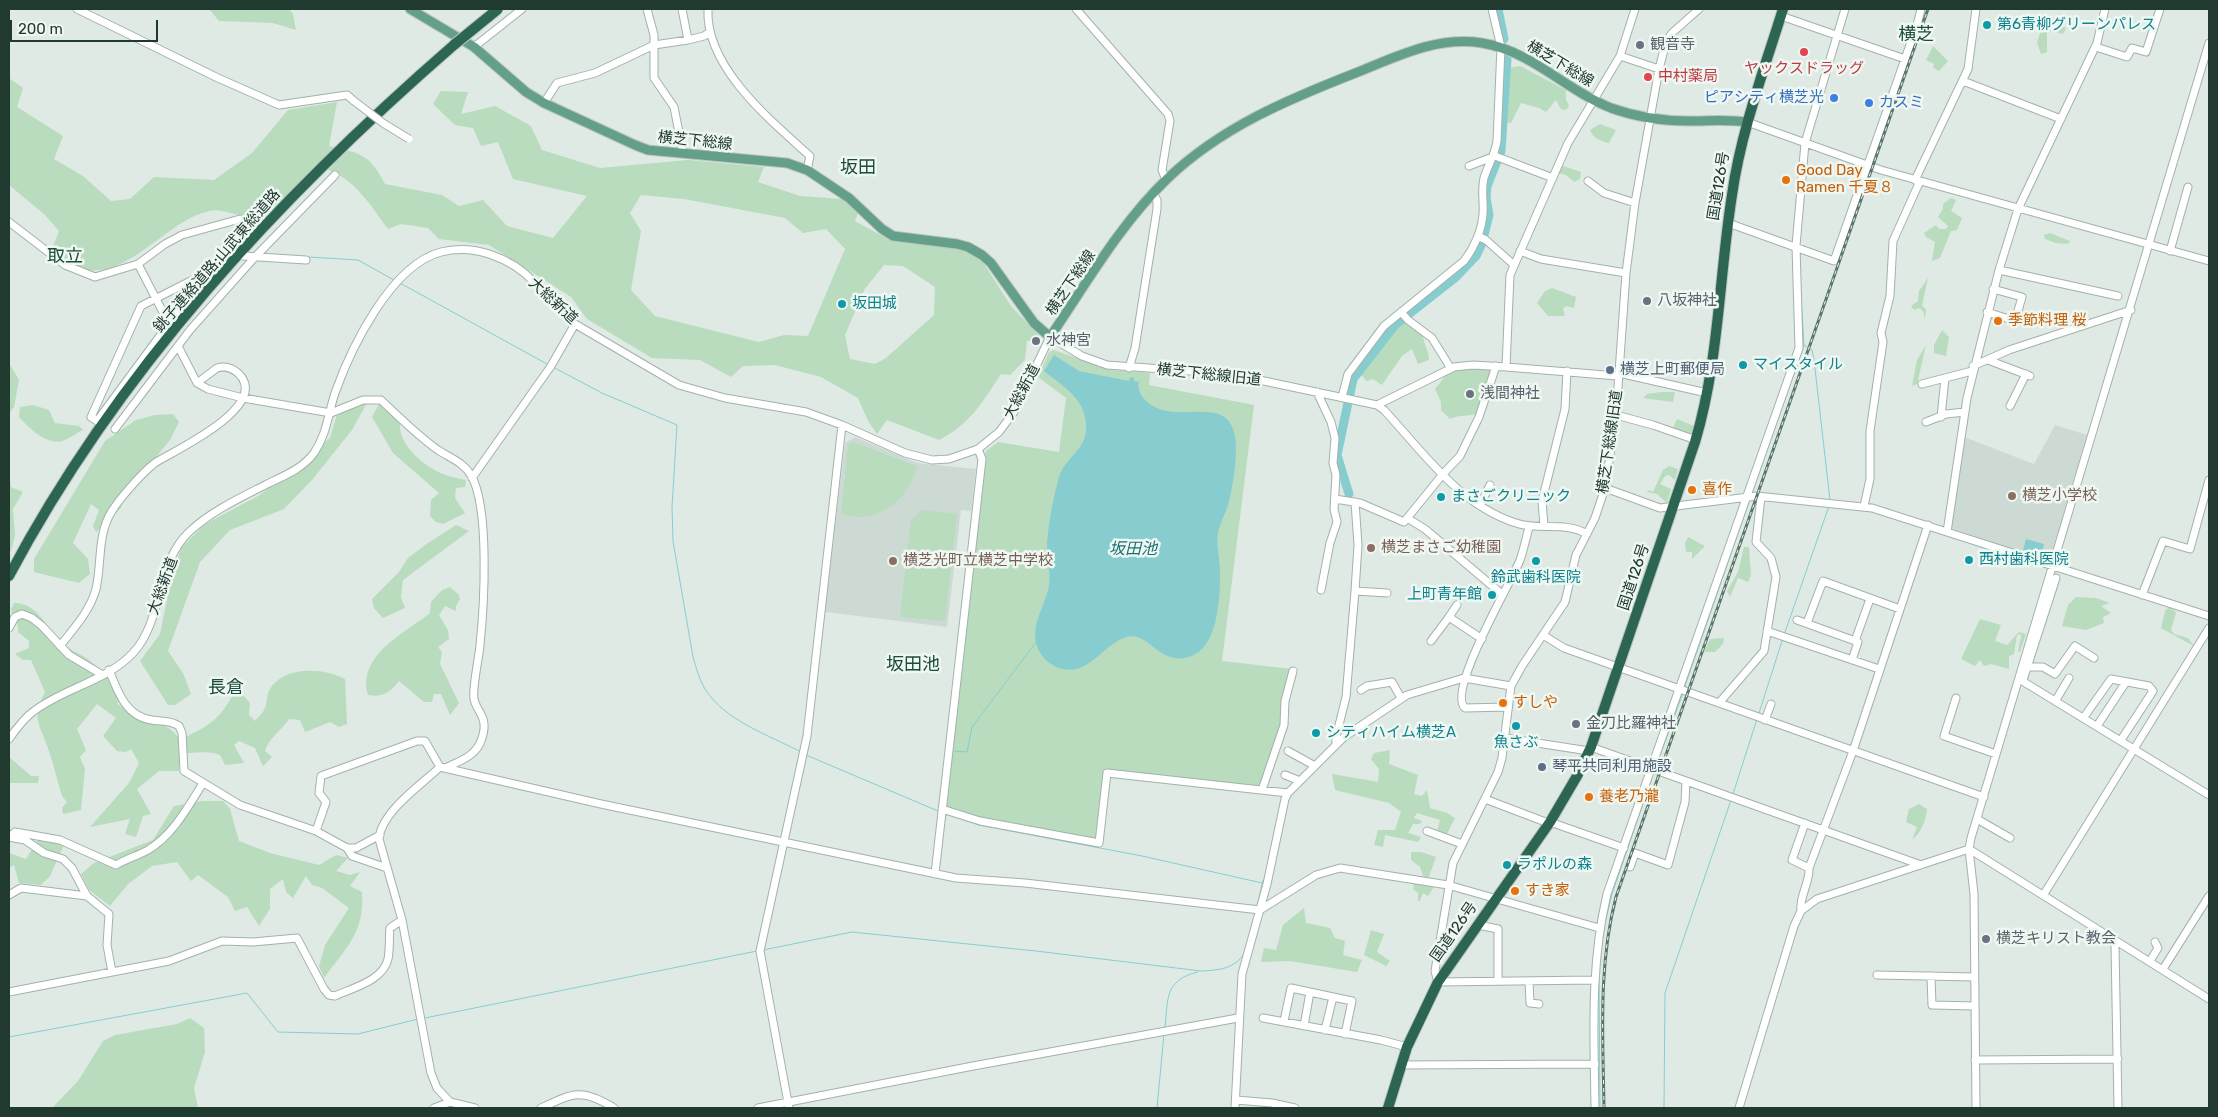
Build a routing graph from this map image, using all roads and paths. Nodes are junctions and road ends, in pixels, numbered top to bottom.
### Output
1 (77, 9) edge
2 (410, 9) edge
3 (498, 9) edge
4 (522, 9) edge
5 (648, 9) edge
6 (682, 9) edge
7 (708, 9) edge
8 (1076, 9) edge
9 (1492, 9) edge
10 (1635, 9) edge
11 (1699, 9) edge
12 (1845, 9) edge
13 (1921, 9) edge
14 (1976, 9) edge
15 (2105, 9) edge
16 (2160, 9) edge
17 (1782, 12) edge
18 (710, 32) junction
19 (1839, 36) junction
20 (688, 40) junction
21 (2209, 43) edge
22 (654, 45) junction
23 (474, 47) junction
24 (1501, 47) junction
25 (2096, 47) junction
26 (1620, 56) junction
27 (1905, 60) junction
28 (1659, 69) junction
29 (1963, 81) junction
30 (1594, 100) junction
31 (544, 104) junction
32 (1650, 118) junction
33 (2062, 119) junction
34 (1747, 122) junction
35 (409, 139) dead end
36 (1807, 144) junction
37 (683, 154) junction
38 (1494, 156) junction
39 (1867, 164) junction
40 (1469, 166) dead end
41 (807, 170) junction
42 (335, 175) dead end
43 (1553, 178) junction
44 (1166, 180) junction
45 (1917, 180) junction
46 (1588, 181) dead end
47 (2188, 187) dead end
48 (1153, 194) junction
49 (1635, 202) junction
50 (2018, 208) junction
51 (240, 219) dead end
52 (9, 222) edge
53 (1728, 223) junction
54 (1478, 236) junction
55 (2149, 244) junction
56 (1798, 247) junction
57 (1520, 251) junction
58 (2170, 251) junction
59 (241, 255) junction
60 (255, 257) junction
61 (306, 260) dead end
62 (2209, 262) edge
63 (138, 264) junction
64 (224, 264) dead end
65 (1514, 265) junction
66 (1999, 270) junction
67 (1626, 273) junction
68 (196, 280) junction
69 (1993, 289) junction
70 (2118, 296) dead end
71 (156, 298) junction
72 (2131, 310) junction
73 (1987, 312) junction
74 (1403, 315) junction
75 (168, 322) junction
76 (575, 324) junction
77 (1050, 337) junction
78 (178, 346) junction
79 (1988, 360) junction
80 (1496, 366) junction
81 (1450, 367) junction
82 (1506, 367) junction
83 (1129, 368) junction
84 (1973, 369) junction
85 (1566, 371) junction
86 (1619, 375) junction
87 (1945, 378) junction
88 (197, 383) junction
89 (1922, 384) dead end
90 (1317, 392) junction
91 (1707, 393) junction
92 (1342, 396) junction
93 (244, 398) junction
94 (1377, 405) junction
95 (2010, 406) dead end
96 (1965, 412) junction
97 (330, 413) junction
98 (1616, 415) junction
99 (1941, 417) junction
100 (1926, 422) dead end
101 (842, 424) junction
102 (115, 430) dead end
103 (1696, 440) junction
104 (978, 449) junction
105 (1442, 474) junction
106 (472, 478) junction
107 (2209, 480) edge
108 (1490, 485) dead end
109 (1605, 488) junction
110 (1753, 496) junction
111 (1335, 499) junction
112 (1355, 502) junction
113 (1480, 505) junction
114 (1864, 506) junction
115 (1673, 507) junction
116 (1407, 518) junction
117 (1928, 525) junction
118 (1544, 526) junction
119 (1529, 527) junction
120 (1947, 532) junction
121 (1587, 534) junction
122 (2053, 567) junction
123 (9, 576) edge
124 (2056, 578) dead end
125 (1321, 590) dead end
126 (1355, 591) junction
127 (1387, 593) dead end
128 (1503, 595) junction
129 (2142, 595) junction
130 (1870, 598) junction
131 (1457, 605) dead end
132 (1900, 609) junction
133 (2209, 616) edge
134 (1449, 617) junction
135 (1797, 620) dead end
136 (1807, 623) junction
137 (9, 628) edge
138 (2209, 628) edge
139 (1767, 631) junction
140 (1543, 635) junction
141 (1482, 638) junction
142 (1431, 641) dead end
143 (1855, 641) junction
144 (60, 646) junction
145 (2094, 658) dead end
146 (1852, 660) junction
147 (2029, 667) junction
148 (1619, 668) junction
149 (1879, 669) junction
150 (109, 670) junction
151 (1293, 671) dead end
152 (101, 674) junction
153 (1464, 678) junction
154 (2069, 678) dead end
155 (2021, 680) junction
156 (2126, 682) junction
157 (1364, 685) dead end
158 (1511, 686) junction
159 (1680, 689) junction
160 (1401, 698) junction
161 (1956, 698) dead end
162 (2056, 700) junction
163 (1719, 703) junction
164 (1771, 704) dead end
165 (1508, 707) junction
166 (2084, 717) junction
167 (1766, 720) junction
168 (2097, 726) junction
169 (1505, 738) junction
170 (9, 739) edge
171 (2121, 740) junction
172 (1336, 744) junction
173 (2133, 748) junction
174 (1590, 749) junction
175 (1288, 751) dead end
176 (1853, 751) junction
177 (1996, 754) junction
178 (1315, 766) junction
179 (442, 768) junction
180 (1653, 770) junction
181 (1284, 776) dead end
182 (1300, 781) junction
183 (1686, 781) junction
184 (203, 783) junction
185 (1262, 790) junction
186 (1288, 793) junction
187 (2209, 795) edge
188 (1984, 797) junction
189 (1485, 799) junction
190 (942, 809) junction
191 (1978, 819) junction
192 (1549, 822) junction
193 (1805, 823) junction
194 (1823, 830) junction
195 (316, 831) junction
196 (1427, 831) dead end
197 (380, 835) junction
198 (9, 837) edge
199 (2010, 838) dead end
200 (783, 842) junction
201 (1462, 844) junction
202 (347, 848) junction
203 (1624, 848) junction
204 (1969, 849) junction
205 (1921, 865) junction
206 (1630, 867) dead end
207 (388, 868) junction
208 (1809, 868) junction
209 (935, 874) junction
210 (1448, 886) junction
211 (2044, 894) junction
212 (9, 895) edge
213 (87, 896) junction
214 (2209, 896) edge
215 (1495, 900) junction
216 (1260, 910) junction
217 (1801, 911) junction
218 (402, 920) junction
219 (1478, 925) junction
220 (1599, 928) junction
221 (2118, 942) junction
222 (2155, 942) dead end
223 (2150, 961) junction
224 (2163, 969) junction
225 (112, 972) junction
226 (1877, 975) dead end
227 (1931, 976) junction
228 (1974, 977) junction
229 (1498, 980) junction
230 (1594, 980) junction
231 (1529, 981) junction
232 (1438, 982) junction
233 (9, 992) edge
234 (1310, 992) junction
235 (1333, 997) junction
236 (2209, 999) edge
237 (1539, 1004) dead end
238 (1975, 1006) junction
239 (1238, 1018) junction
240 (1263, 1018) dead end
241 (1284, 1021) junction
242 (1304, 1026) junction
243 (1325, 1030) junction
244 (1346, 1034) junction
245 (1407, 1047) junction
246 (2118, 1059) junction
247 (1975, 1060) junction
248 (1595, 1064) junction
249 (1400, 1065) junction
250 (1236, 1100) junction
251 (450, 1102) junction
252 (789, 1105) edge
253 (434, 1108) edge
254 (475, 1108) edge
255 (541, 1108) edge
256 (614, 1108) edge
257 (758, 1108) edge
258 (1236, 1108) edge
259 (1295, 1108) edge
260 (1388, 1108) edge
261 (1595, 1108) edge
262 (1739, 1108) edge
263 (1976, 1108) edge
264 (2118, 1108) edge

1 - 35 street, bridge
2 - 23 main road, 横芝下総線
3 - 59 highway, 銚子連絡道路;山武東総道路, bridge
4 - 23 street
5 - 22 street
6 - 20 street
7 - 18 street
8 - 44 street
9 - 24 street
10 - 26 street
11 - 28 street, 横芝下総線旧道
12 - 19 street
13 - 27 street
14 - 29 street
15 - 25 street
16 - 25 street
17 - 19 street
17 - 34 highway, 国道126号
18 - 20 street
18 - 41 street
19 - 27 street
19 - 36 street
20 - 22 street
21 - 55 street
22 - 31 street
22 - 37 street
23 - 31 main road, 横芝下総線
24 - 30 main road, 横芝下総線
24 - 38 street
24 - 44 main road, 横芝下総線
25 - 33 street
26 - 28 street
26 - 30 street
27 - 39 street
28 - 32 street, 横芝下総線旧道
29 - 33 street
29 - 45 street
30 - 32 main road, 横芝下総線
30 - 43 street
31 - 37 main road, 横芝下総線
32 - 34 main road, 横芝下総線
32 - 49 street, 横芝下総線旧道
33 - 50 street
34 - 36 street
34 - 53 highway, 国道126号
36 - 39 street
36 - 56 street
37 - 41 main road, 横芝下総線
38 - 40 street
38 - 43 street
38 - 54 street
39 - 45 street
39 - 56 street
41 - 77 main road, 横芝下総線
42 - 60 street
43 - 57 street
44 - 48 main road, 横芝下総線
45 - 50 street
45 - 114 street
46 - 49 street
47 - 58 street
48 - 77 main road, 横芝下総線
48 - 83 street
49 - 67 street, 横芝下総線旧道
50 - 55 street
50 - 66 street
51 - 63 street
52 - 63 street
53 - 56 street
53 - 91 highway, 国道126号
54 - 65 street
54 - 74 street
55 - 58 street
55 - 72 street
56 - 110 street
57 - 65 street
57 - 67 street
58 - 62 street
59 - 60 street
59 - 123 highway, 銚子連絡道路;山武東総道路
60 - 61 street
60 - 78 street
63 - 71 street
64 - 68 street
65 - 82 street
66 - 69 street
66 - 70 street
67 - 86 street, 横芝下総線旧道
68 - 71 street
68 - 75 street
69 - 73 street
69 - 73 street
71 - 75 street
71 - 75 street
72 - 79 street
72 - 122 street
73 - 84 street
74 - 81 street
74 - 92 street
76 - 97 street, 大総新道
76 - 101 street, 大総新道
76 - 106 street
77 - 83 street, 横芝下総線旧道
77 - 104 street, 大総新道
78 - 88 street
78 - 102 street
79 - 84 street
79 - 95 street
80 - 81 street
80 - 82 street
80 - 105 street
81 - 94 street
82 - 85 street
83 - 90 street, 横芝下総線旧道
84 - 87 street
84 - 96 street
85 - 86 street
85 - 118 street
86 - 91 street
86 - 98 street, 横芝下総線旧道
87 - 89 street
87 - 99 street
88 - 93 street
88 - 93 street
90 - 92 street, 横芝下総線旧道
90 - 111 street
91 - 103 highway, 国道126号
92 - 94 street, 横芝下総線旧道
93 - 97 street
93 - 144 street
94 - 105 street, 横芝下総線旧道
96 - 99 street
96 - 120 street
97 - 106 street
97 - 150 street, 大総新道
98 - 103 street
98 - 109 street, 横芝下総線旧道
99 - 100 street
101 - 104 street, 大総新道
101 - 200 street
103 - 115 highway, 国道126号
104 - 190 street
105 - 113 street, 横芝下総線旧道
105 - 116 street
106 - 179 street
107 - 129 street
108 - 113 street
109 - 115 street
109 - 121 street, 横芝下総線旧道
110 - 114 street
110 - 115 street
110 - 139 street
110 - 159 street
111 - 112 street
111 - 125 street
112 - 116 street
112 - 126 street
113 - 119 street, 横芝下総線旧道
114 - 117 street
115 - 148 highway, 国道126号
116 - 128 street
117 - 120 street
117 - 132 street
118 - 119 street, 横芝下総線旧道
118 - 121 street, 横芝下総線旧道
119 - 128 street
120 - 122 street
121 - 140 street
122 - 129 street
122 - 155 street
124 - 147 street
126 - 127 street
126 - 172 street
128 - 141 street
129 - 133 street
130 - 132 street
130 - 136 street
130 - 143 street
131 - 134 street
132 - 149 street
134 - 141 street
134 - 142 street
135 - 136 street
136 - 143 street
137 - 144 street
138 - 173 street
139 - 146 street
139 - 163 street
140 - 148 street
140 - 158 street
141 - 153 street
143 - 146 street
144 - 152 street
145 - 147 street
146 - 149 street
147 - 155 street
148 - 159 street
148 - 174 highway, 国道126号
149 - 176 street
150 - 152 street, 大総新道
150 - 184 street
151 - 185 street
152 - 170 street, 大総新道
153 - 158 street
153 - 160 street
153 - 165 street
154 - 162 street
155 - 162 street
155 - 177 street
156 - 166 street
156 - 168 street
156 - 171 street
157 - 160 street
158 - 165 street
159 - 163 street
159 - 180 street
160 - 172 street
161 - 177 street
162 - 166 street
163 - 167 street
164 - 167 street
165 - 169 street
166 - 168 street
167 - 176 street
168 - 171 street
169 - 174 street
169 - 189 street
171 - 173 street
172 - 178 street
173 - 187 street
173 - 211 street
174 - 180 street
174 - 192 highway, 国道126号
175 - 178 street
176 - 188 street
176 - 194 street
177 - 188 street
178 - 182 street
179 - 195 street
179 - 197 street
179 - 200 street
180 - 183 street
180 - 203 street
181 - 182 street
182 - 186 street
183 - 193 street
183 - 206 street
184 - 195 street
184 - 198 street
185 - 186 street
185 - 190 street
186 - 216 street
188 - 191 street
189 - 192 street
189 - 201 street
190 - 209 street
191 - 199 street
191 - 204 street
192 - 203 street
192 - 215 highway, 国道126号
193 - 194 street
193 - 208 street
194 - 205 street
194 - 208 street
195 - 202 street
196 - 201 street
197 - 202 street
197 - 207 street
198 - 213 street
200 - 209 street
200 - 252 street
201 - 210 street
202 - 207 street
203 - 220 street
204 - 205 street
204 - 211 street
204 - 228 street
205 - 217 street
207 - 218 street
208 - 217 street
209 - 216 street
210 - 215 street
210 - 216 street
210 - 232 street
211 - 221 street
212 - 213 street
213 - 225 street
214 - 224 street
215 - 219 highway, 国道126号
215 - 220 street
216 - 239 street
217 - 262 street
218 - 225 street
218 - 251 street
219 - 229 street
219 - 232 highway, 国道126号
220 - 230 street
221 - 223 street
221 - 246 street
222 - 223 street
223 - 224 street
224 - 236 street
225 - 233 street
226 - 227 street
227 - 228 street
227 - 238 street
228 - 238 street
229 - 231 street
229 - 232 street
230 - 231 street
230 - 248 street
231 - 237 street
232 - 245 highway, 国道126号
234 - 235 street
234 - 241 street
234 - 242 street
235 - 243 street
235 - 244 street
238 - 247 street
239 - 250 street
239 - 252 street
240 - 241 street
241 - 242 street
242 - 243 street
243 - 244 street
244 - 245 street
245 - 249 highway, 国道126号
246 - 247 street
246 - 264 street
247 - 263 street
248 - 249 street
248 - 261 street
249 - 260 highway, 国道126号
250 - 258 street
250 - 259 street
251 - 253 street
251 - 254 street
252 - 257 street
255 - 256 street

